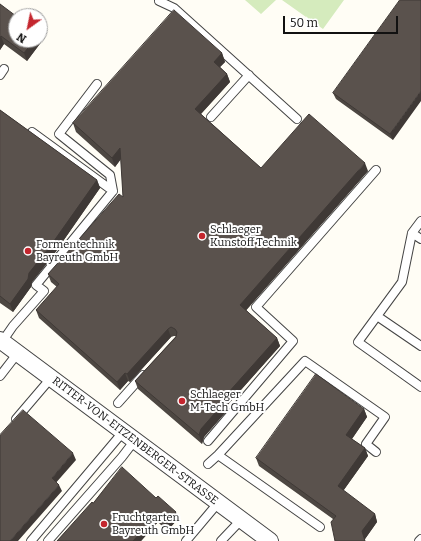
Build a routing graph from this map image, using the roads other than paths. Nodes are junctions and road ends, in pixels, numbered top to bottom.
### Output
1 (159, 1) edge
2 (249, 75) junction
3 (97, 84) dead end
4 (211, 117) dead end
5 (297, 119) dead end
6 (32, 132) edge
7 (376, 170) dead end
8 (113, 191) junction
9 (421, 221) edge
10 (412, 233) junction
11 (421, 239) edge
12 (377, 316) junction
13 (1, 341) edge
14 (421, 346) edge
15 (17, 354) junction
16 (149, 369) edge
17 (0, 376) edge
18 (51, 378) junction
19 (421, 387) edge
20 (118, 403) dead end
21 (10, 425) edge
22 (129, 436) junction
23 (208, 441) dead end
24 (376, 452) dead end
25 (218, 455) junction
26 (208, 464) dead end
27 (218, 503) junction
28 (241, 520) junction
29 (320, 527) dead end
30 (31, 541) edge
31 (48, 541) edge
32 (186, 541) edge
33 (221, 541) edge
34 (270, 541) edge

1 - 2 lane
2 - 4 lane
2 - 5 lane
3 - 8 lane
6 - 8 lane
7 - 23 lane
8 - 13 lane
9 - 10 lane
10 - 11 lane
10 - 12 lane
12 - 14 lane
12 - 19 lane
13 - 15 street, RITTER-VON-EITZENBERGER-STRASSE
15 - 17 lane
15 - 18 street, RITTER-VON-EITZENBERGER-STRASSE
16 - 20 lane
18 - 21 lane
18 - 22 street, RITTER-VON-EITZENBERGER-STRASSE
22 - 27 street, RITTER-VON-EITZENBERGER-STRASSE
22 - 30 lane
22 - 31 lane
24 - 25 lane
25 - 26 lane
25 - 29 lane
27 - 28 street, RITTER-VON-EITZENBERGER-STRASSE
27 - 32 lane
28 - 33 lane
28 - 34 street, RITTER-VON-EITZENBERGER-STRASSE

